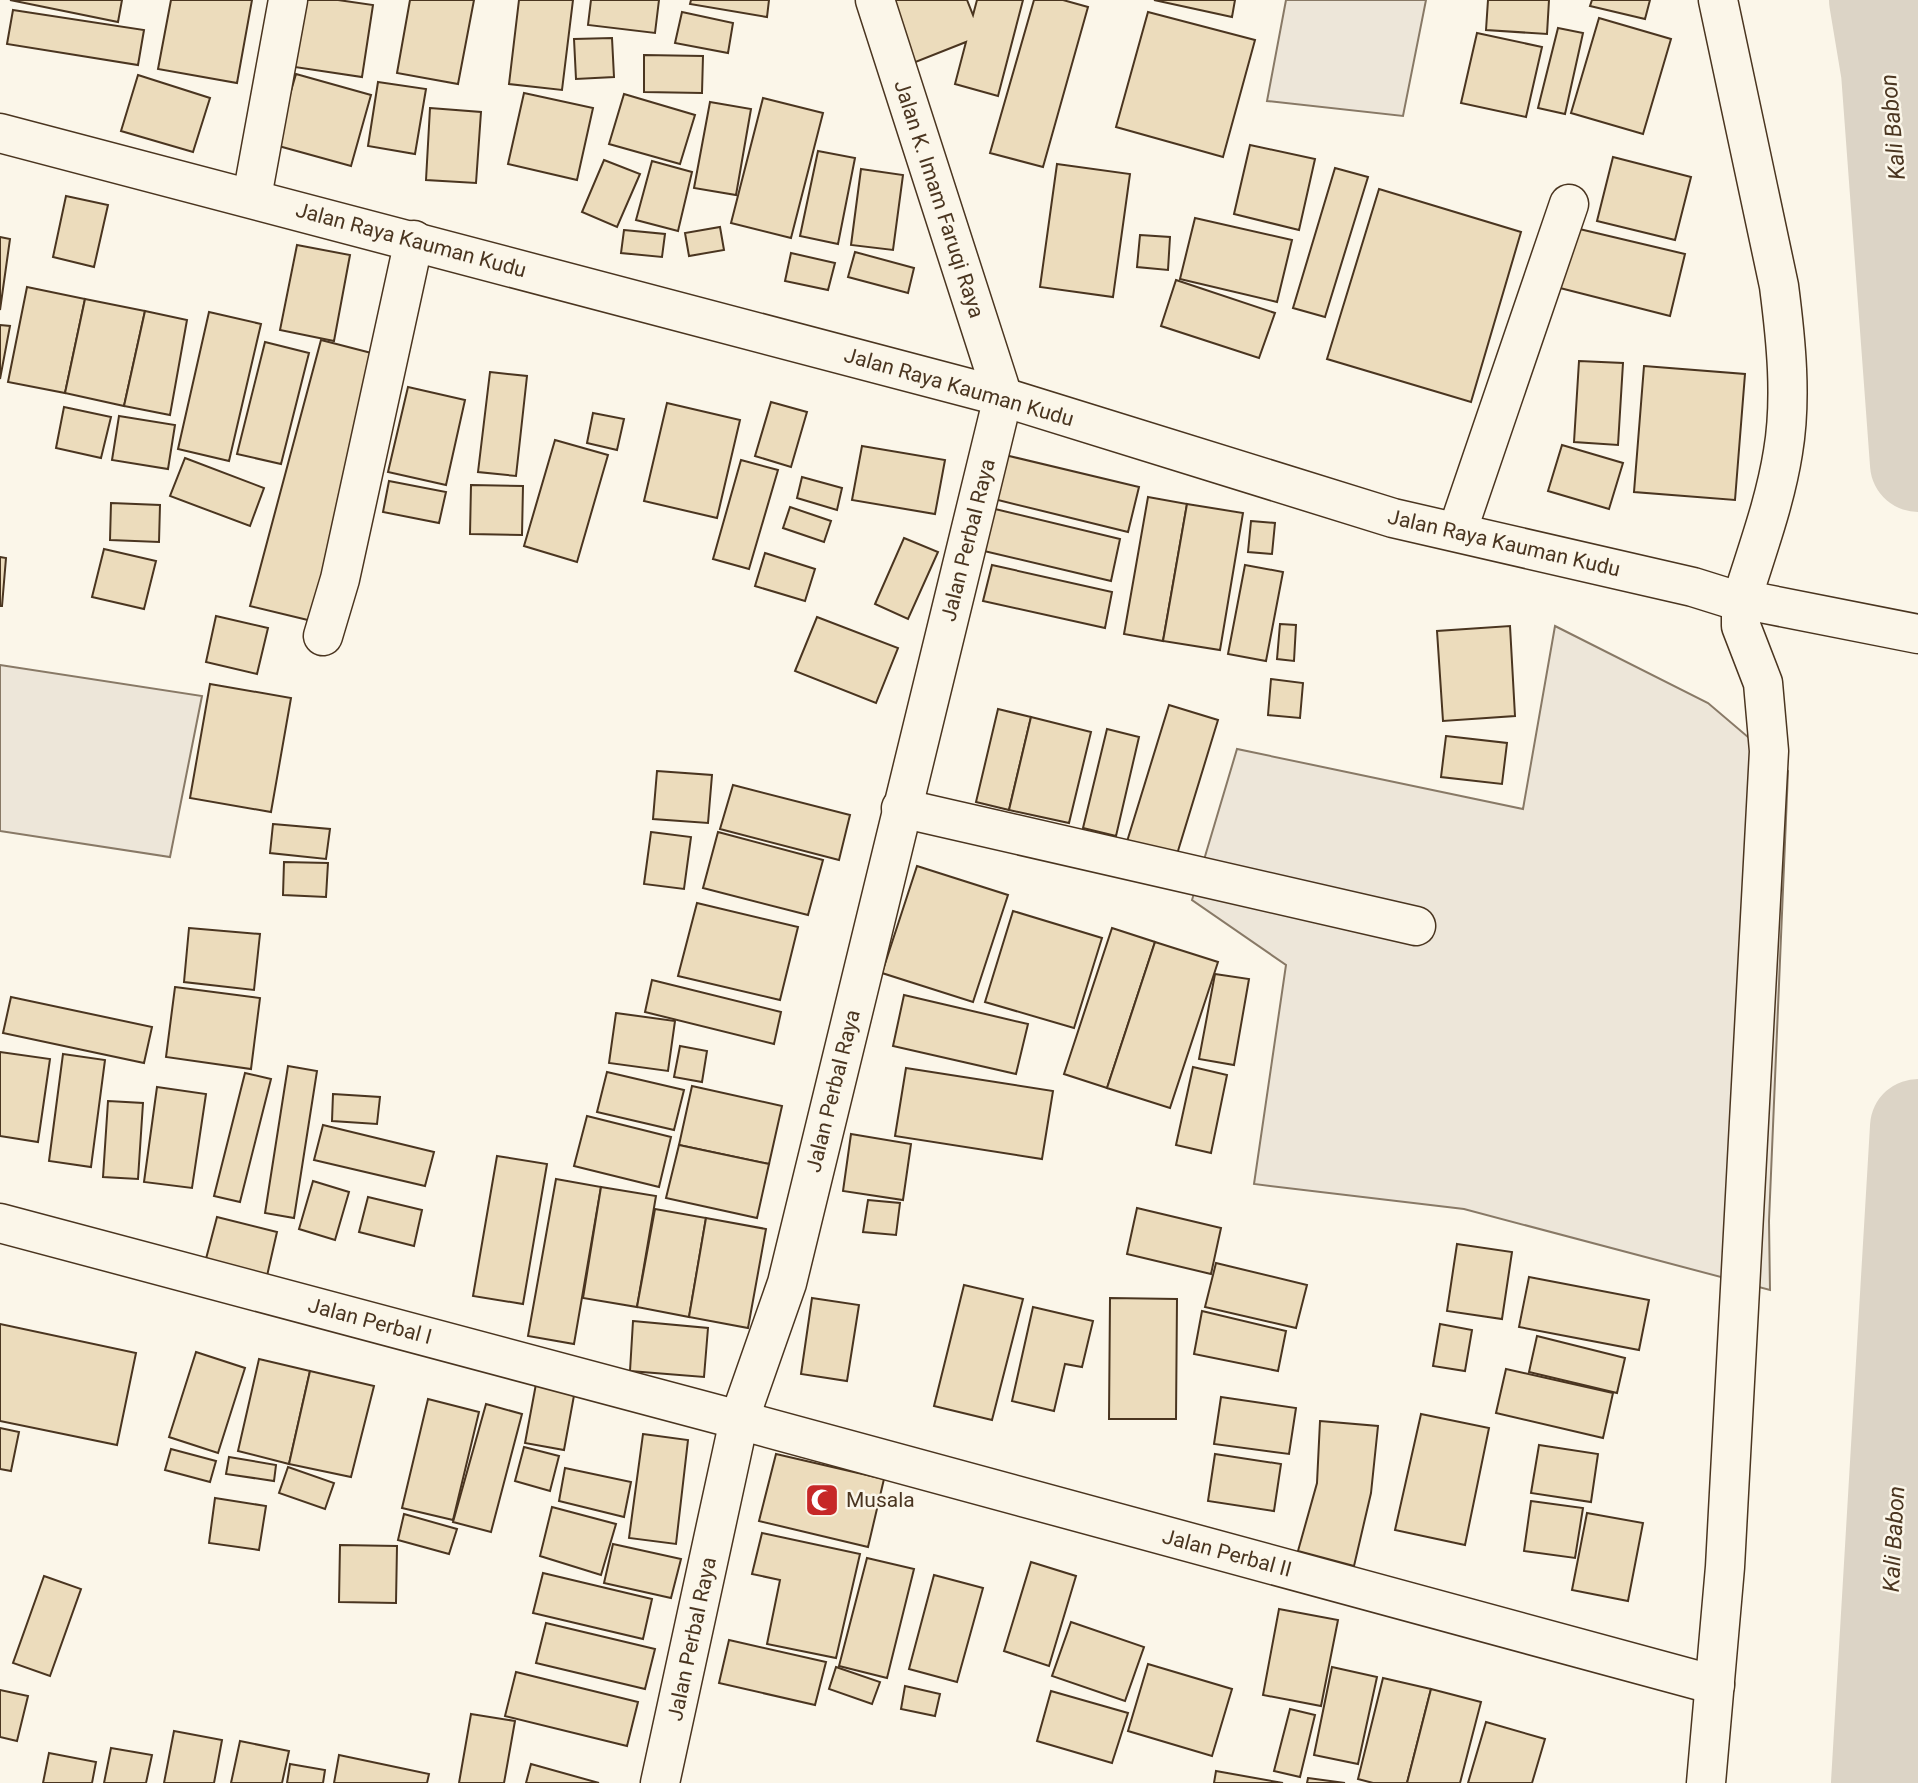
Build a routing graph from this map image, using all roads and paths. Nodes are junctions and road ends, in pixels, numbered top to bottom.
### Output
1 (288, 0) edge
2 (875, 0) edge
3 (1718, 0) edge
4 (0, 133) edge
5 (252, 197) junction
6 (1569, 204) dead end
7 (414, 240) junction
8 (1003, 397) junction
9 (1457, 532) junction
10 (1748, 602) junction
11 (1918, 634) edge
12 (323, 636) dead end
13 (901, 808) junction
14 (1416, 926) dead end
15 (0, 1223) edge
16 (740, 1420) junction
17 (1715, 1685) junction
18 (660, 1783) edge
19 (1706, 1783) edge

1 - 5 street
2 - 8 street, Jalan K. Imam Faruqi Raya
3 - 10 street
4 - 5 street, Jalan Raya Kauman Kudu
5 - 7 street, Jalan Raya Kauman Kudu
6 - 9 street
7 - 8 street, Jalan Raya Kauman Kudu
7 - 12 street
8 - 9 street, Jalan Raya Kauman Kudu
8 - 13 street, Jalan Perbal Raya
9 - 10 street, Jalan Raya Kauman Kudu
10 - 11 street, Jalan Raya Kauman Kudu
10 - 17 street
13 - 14 street
13 - 16 street, Jalan Perbal Raya
15 - 16 street, Jalan Perbal I
16 - 17 street, Jalan Perbal II
16 - 18 street, Jalan Perbal Raya
17 - 19 street

